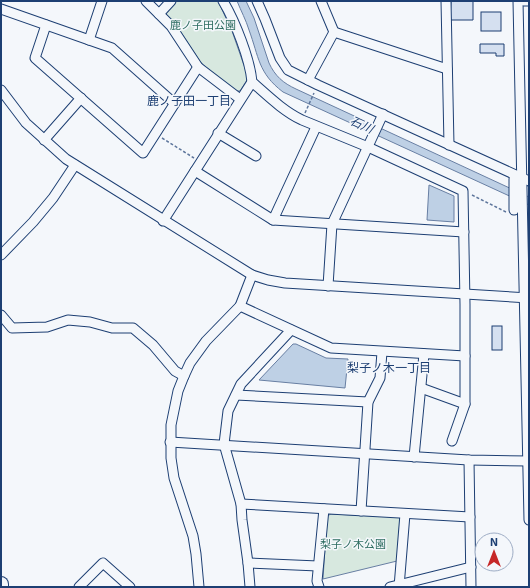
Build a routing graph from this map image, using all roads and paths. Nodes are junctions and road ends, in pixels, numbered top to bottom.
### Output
1 (102, 1) edge
2 (146, 1) edge
3 (171, 1) edge
4 (223, 1) edge
5 (257, 1) edge
6 (321, 1) edge
7 (446, 1) edge
8 (518, 1) edge
9 (524, 1) edge
10 (529, 1) edge
11 (1, 10) edge
12 (159, 14) junction
13 (46, 25) junction
14 (334, 32) junction
15 (89, 40) junction
16 (198, 67) junction
17 (448, 69) junction
18 (308, 80) junction
19 (252, 82) junction
20 (1, 90) edge
21 (316, 90) dead end
22 (81, 98) junction
23 (240, 99) junction
24 (174, 103) junction
25 (383, 114) junction
26 (304, 117) dead end
27 (316, 127) junction
28 (218, 133) junction
29 (155, 134) junction
30 (44, 140) junction
31 (449, 145) junction
32 (369, 146) junction
33 (256, 156) dead end
34 (200, 162) junction
35 (75, 165) junction
36 (195, 171) junction
37 (522, 179) edge
38 (463, 191) junction
39 (515, 212) junction
40 (273, 220) junction
41 (163, 221) junction
42 (332, 224) junction
43 (464, 232) junction
44 (1, 256) edge
45 (252, 275) junction
46 (328, 286) junction
47 (465, 294) junction
48 (527, 298) edge
49 (240, 306) junction
50 (1, 316) edge
51 (291, 330) junction
52 (382, 352) junction
53 (424, 354) junction
54 (465, 356) junction
55 (184, 376) junction
56 (421, 388) junction
57 (236, 395) junction
58 (368, 402) junction
59 (465, 404) junction
60 (452, 441) dead end
61 (170, 442) junction
62 (224, 444) junction
63 (365, 452) junction
64 (414, 457) junction
65 (469, 460) junction
66 (528, 461) edge
67 (241, 504) junction
68 (324, 508) junction
69 (361, 511) junction
70 (406, 514) junction
71 (470, 517) junction
72 (529, 520) edge
73 (248, 563) junction
74 (318, 566) junction
75 (471, 567) junction
76 (399, 586) edge
77 (79, 587) edge
78 (130, 587) edge
79 (199, 587) edge
80 (250, 587) edge
81 (319, 587) edge
82 (390, 587) edge
83 (471, 587) edge

1 - 15 street
2 - 12 street
3 - 12 street
4 - 19 street
5 - 18 street
6 - 14 street
7 - 17 street
8 - 37 street
9 - 10 street
11 - 13 street
12 - 16 street
13 - 15 street
13 - 22 street
14 - 17 street
14 - 18 street
15 - 24 street
16 - 23 street
16 - 24 street
17 - 31 street
18 - 25 street
19 - 23 street
19 - 27 street
20 - 30 street
21 - 26 path
22 - 29 street
22 - 30 street
23 - 28 street
24 - 29 street
25 - 31 street
25 - 32 street
27 - 32 street
27 - 40 street
28 - 33 street
28 - 34 street
29 - 34 path
30 - 35 street
31 - 37 street
32 - 38 street
32 - 42 street
34 - 36 street
35 - 41 street
35 - 44 street
36 - 40 street
36 - 41 street
37 - 39 street
38 - 39 path
38 - 43 street
39 - 48 street
40 - 42 street
41 - 45 street
42 - 43 street
42 - 46 street
43 - 47 street
45 - 46 street
45 - 49 street
46 - 47 street
47 - 48 street
47 - 54 street
48 - 66 street
49 - 51 street
49 - 55 street
50 - 55 street
51 - 52 street
51 - 57 street
52 - 53 street
52 - 58 street
53 - 54 street
53 - 56 street
54 - 59 street
55 - 61 street
56 - 59 street
56 - 64 street
57 - 58 street
57 - 62 street
58 - 63 street
59 - 60 street
61 - 62 street
61 - 79 street
62 - 63 street
62 - 67 street
63 - 64 street
63 - 69 street
64 - 65 street
65 - 66 street
65 - 71 street
66 - 72 street
67 - 68 street
67 - 73 street
68 - 69 street
68 - 74 street
69 - 70 street
70 - 71 street
70 - 76 street
71 - 75 street
73 - 74 street
73 - 80 street
74 - 81 street
75 - 76 street
75 - 83 street
76 - 82 street
77 - 78 street

